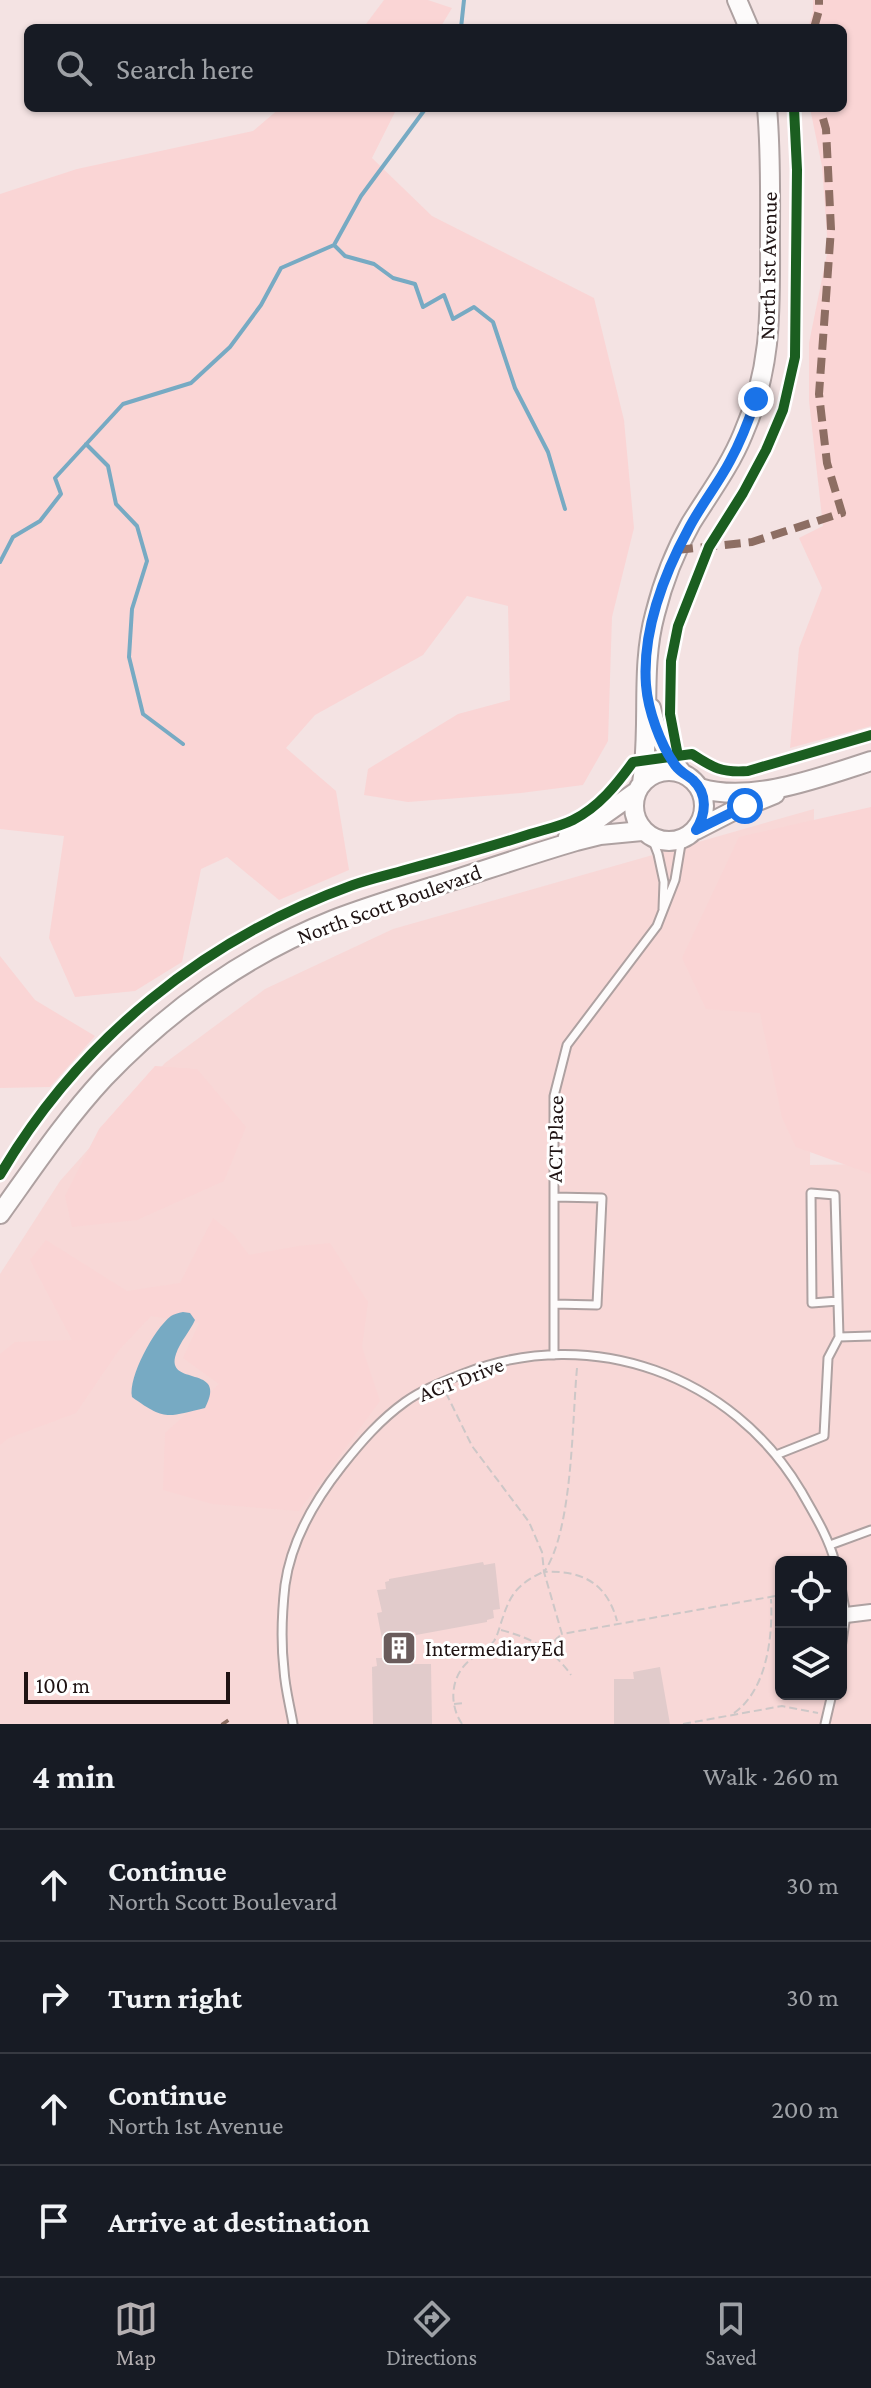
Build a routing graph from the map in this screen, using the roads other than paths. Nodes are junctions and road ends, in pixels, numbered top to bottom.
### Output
1 (737, 0) edge
2 (747, 24) edge
3 (767, 112) edge
4 (646, 686) junction
5 (871, 761) edge
6 (683, 774) junction
7 (788, 787) junction
8 (639, 788) junction
9 (700, 788) junction
10 (647, 834) junction
11 (690, 834) junction
12 (553, 848) junction
13 (663, 909) junction
14 (554, 1197) junction
15 (0, 1214) edge
16 (838, 1301) junction
17 (554, 1304) junction
18 (871, 1336) edge
19 (839, 1337) junction
20 (554, 1355) junction
21 (776, 1455) junction
22 (871, 1530) edge
23 (830, 1545) junction
24 (833, 1556) edge
25 (871, 1612) edge
26 (847, 1615) edge
27 (831, 1700) edge
28 (293, 1724) edge
29 (825, 1724) edge

1 - 2 main road
3 - 4 main road, North 1st Avenue
4 - 6 main road, North 1st Avenue
4 - 8 main road, North 1st Avenue
5 - 7 main road
6 - 8 main road
6 - 9 main road
7 - 9 main road
7 - 11 main road
8 - 10 main road
8 - 12 main road, North Scott Boulevard
9 - 11 main road
10 - 11 main road
10 - 12 main road, North Scott Boulevard
10 - 13 lane
11 - 13 lane, ACT Place
12 - 15 main road, North Scott Boulevard
13 - 14 lane, ACT Place
14 - 17 lane, ACT Place
14 - 17 lane
16 - 16 lane
16 - 19 lane
17 - 20 lane, ACT Place
18 - 19 lane
19 - 21 lane
20 - 21 lane, ACT Drive
20 - 28 lane, ACT Drive
21 - 23 lane, ACT Drive
22 - 23 lane
23 - 24 lane, ACT Drive
25 - 26 street
27 - 29 lane

